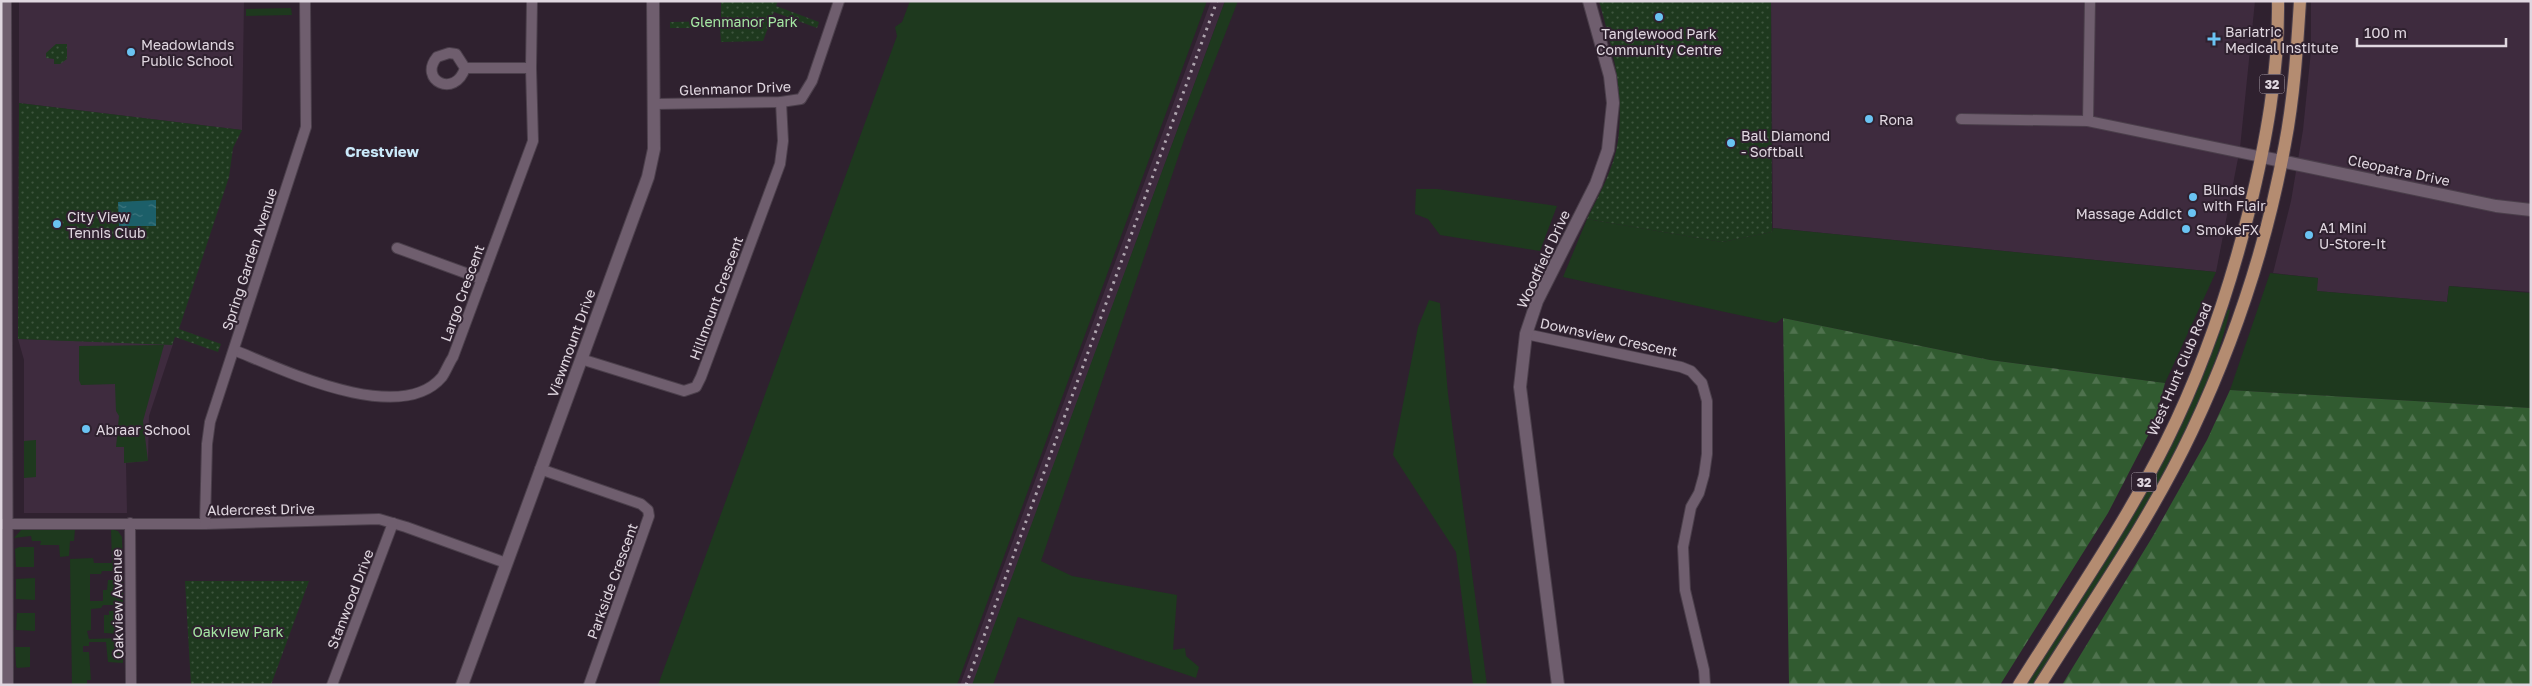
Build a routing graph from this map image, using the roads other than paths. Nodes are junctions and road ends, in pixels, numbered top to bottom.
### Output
1 (6, 1) edge
2 (305, 1) edge
3 (532, 1) edge
4 (653, 1) edge
5 (839, 1) edge
6 (1589, 1) edge
7 (2090, 1) edge
8 (2278, 1) edge
9 (2300, 1) edge
10 (465, 68) dead end
11 (531, 68) junction
12 (781, 102) junction
13 (654, 104) junction
14 (1961, 119) dead end
15 (2088, 121) junction
16 (2262, 157) junction
17 (2281, 161) junction
18 (2531, 210) edge
19 (397, 248) dead end
20 (482, 278) junction
21 (1526, 334) junction
22 (234, 350) junction
23 (582, 359) junction
24 (540, 469) junction
25 (130, 523) junction
26 (394, 523) junction
27 (5, 524) edge
28 (205, 524) junction
29 (506, 563) junction
30 (8, 685) edge
31 (131, 685) edge
32 (332, 685) edge
33 (462, 685) edge
34 (589, 685) edge
35 (1558, 685) edge
36 (1705, 685) edge
37 (2019, 685) edge
38 (2040, 685) edge

1 - 27 street
2 - 22 street, Spring Garden Avenue
3 - 11 street, Largo Crescent
4 - 13 street, Viewmount Drive
5 - 12 street, Glenmanor Drive
6 - 21 street, Woodfield Drive
7 - 15 street
8 - 16 main road, West Hunt Club Road / 32
9 - 17 main road, 32
10 - 11 street
11 - 20 street, Largo Crescent
12 - 13 street, Glenmanor Drive
12 - 23 street, Hillmount Crescent
13 - 23 street, Viewmount Drive
14 - 15 street
15 - 16 street
16 - 17 street, Cleopatra Drive
16 - 37 main road, West Hunt Club Road / 32
17 - 18 street, Cleopatra Drive
17 - 38 main road, 32
19 - 20 street
20 - 22 street, Largo Crescent
21 - 35 street, Woodfield Drive
21 - 36 street, Downsview Crescent
22 - 28 street, Spring Garden Avenue
23 - 24 street, Viewmount Drive
24 - 29 street, Viewmount Drive
24 - 34 street, Parkside Crescent
25 - 27 street, Aldercrest Drive
25 - 28 street, Aldercrest Drive
25 - 31 street, Oakview Avenue
26 - 28 street, Aldercrest Drive
26 - 29 street, Aldercrest Drive
26 - 32 street, Stanwood Drive
27 - 30 street
29 - 33 street, Viewmount Drive

